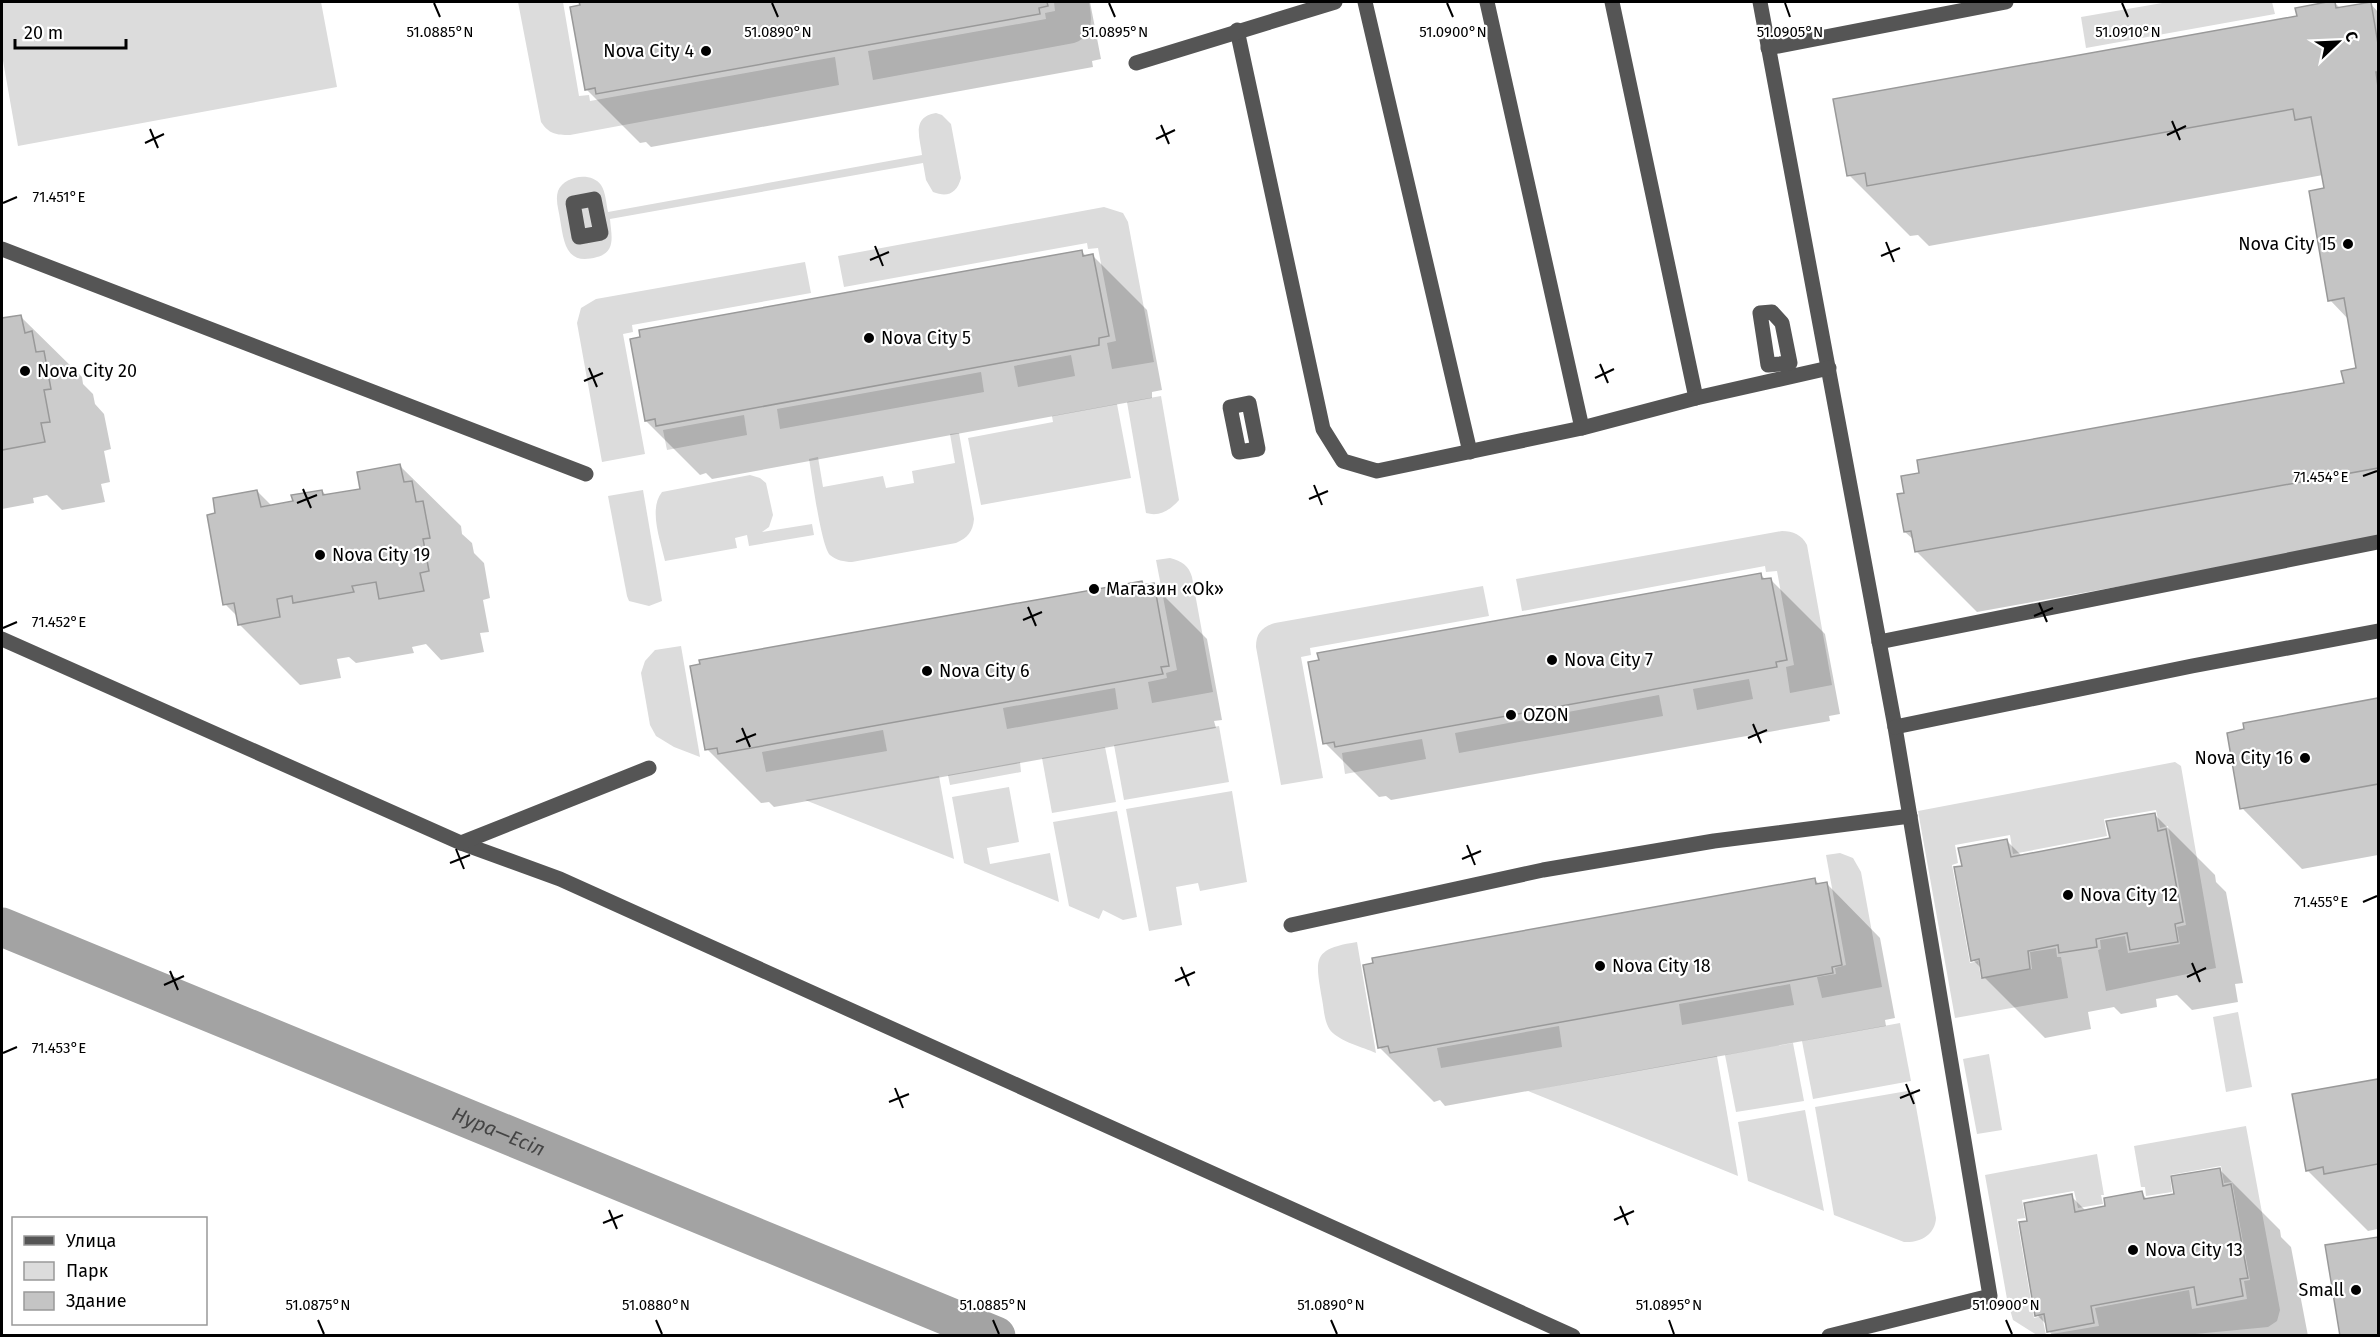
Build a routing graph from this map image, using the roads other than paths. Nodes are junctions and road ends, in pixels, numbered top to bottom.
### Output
1 (1335, 2) edge
2 (1365, 2) edge
3 (1487, 2) edge
4 (1612, 2) edge
5 (1760, 2) edge
6 (2006, 2) edge
7 (1237, 30) junction
8 (1768, 48) junction
9 (1136, 63) dead end
10 (2, 249) edge
11 (1829, 368) junction
12 (1696, 398) junction
13 (1582, 428) junction
14 (1470, 452) junction
15 (586, 474) dead end
16 (2379, 542) edge
17 (2379, 631) edge
18 (2, 639) edge
19 (1879, 642) junction
20 (1895, 727) junction
21 (649, 768) dead end
22 (1910, 816) junction
23 (461, 843) junction
24 (1291, 925) dead end
25 (1573, 1335) edge
26 (1829, 1335) edge

1 - 7 street
2 - 14 street
3 - 13 street
4 - 12 street
5 - 8 street
6 - 8 street
7 - 9 street
7 - 14 street
8 - 11 street
10 - 15 street
11 - 12 street
11 - 19 street
12 - 13 street
13 - 14 street
16 - 19 street
17 - 20 street
18 - 23 street
19 - 20 street
20 - 22 street
21 - 23 street
22 - 24 street
22 - 26 street
23 - 25 street

